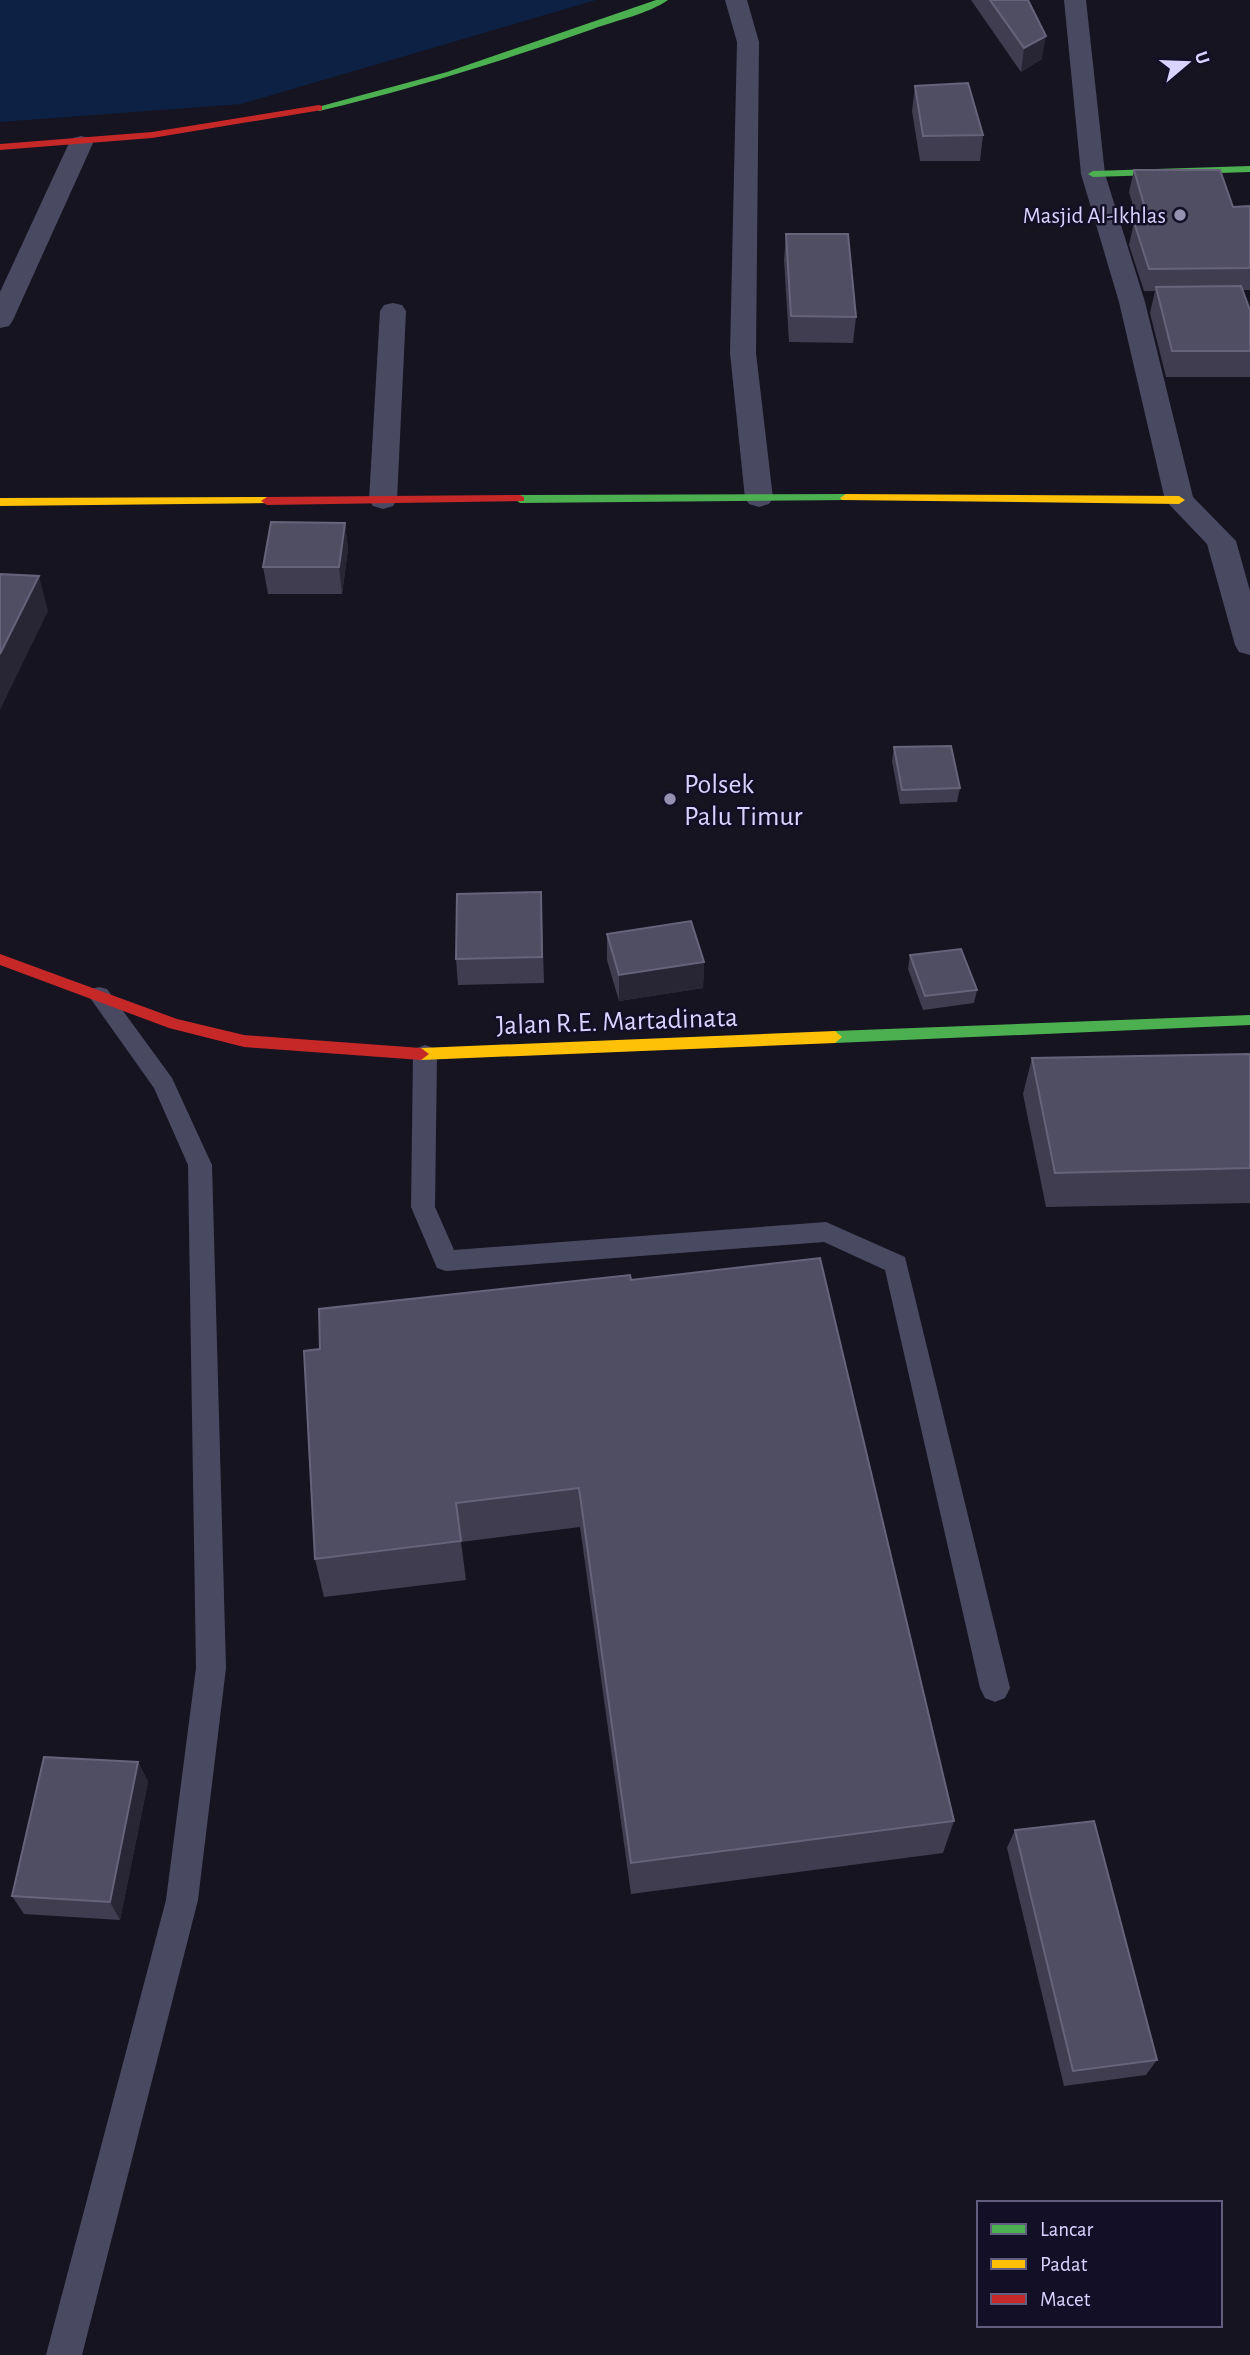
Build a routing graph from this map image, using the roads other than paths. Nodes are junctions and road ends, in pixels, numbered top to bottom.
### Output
1 (664, 0) edge
2 (736, 0) edge
3 (1075, 0) edge
4 (81, 143) junction
5 (0, 147) edge
6 (1250, 169) edge
7 (1093, 174) junction
8 (1132, 302) junction
9 (1158, 302) edge
10 (393, 311) dead end
11 (0, 320) edge
12 (759, 498) junction
13 (383, 500) junction
14 (1179, 500) junction
15 (0, 502) edge
16 (1236, 540) edge
17 (1250, 645) edge
18 (0, 960) edge
19 (99, 995) junction
20 (1250, 1020) edge
21 (425, 1054) junction
22 (995, 1688) dead end
23 (64, 2355) edge

1 - 4 main road
2 - 12 street
3 - 7 street
4 - 5 main road
4 - 11 street
6 - 7 main road
7 - 8 street
8 - 9 street
8 - 14 street
10 - 13 street
12 - 13 main road
12 - 14 main road
13 - 15 main road
14 - 16 street
16 - 17 street
18 - 19 main road, Jalan R.E. Martadinata
19 - 21 main road, Jalan R.E. Martadinata
19 - 23 lane
20 - 21 main road, Jalan R.E. Martadinata
21 - 22 lane

